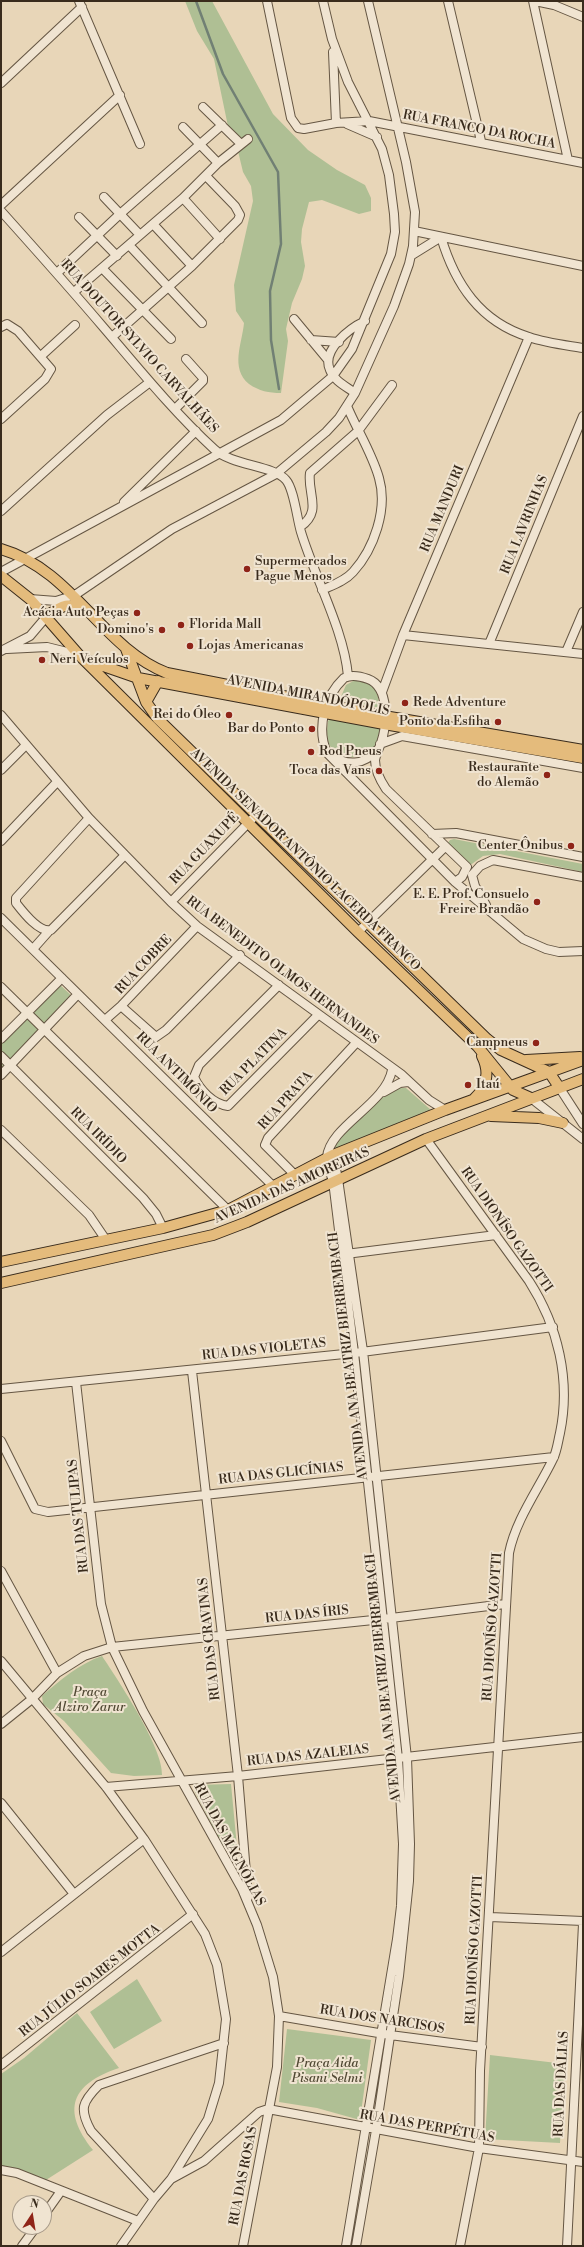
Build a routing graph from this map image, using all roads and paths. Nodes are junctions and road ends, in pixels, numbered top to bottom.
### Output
1 (267, 1) edge
2 (323, 1) edge
3 (368, 1) edge
4 (448, 1) edge
5 (534, 1) edge
6 (81, 4) edge
7 (583, 17) edge
8 (332, 40) junction
9 (1, 83) edge
10 (120, 95) junction
11 (203, 107) dead end
12 (369, 121) junction
13 (340, 123) junction
14 (222, 125) junction
15 (397, 126) junction
16 (183, 127) dead end
17 (377, 137) junction
18 (481, 141) junction
19 (140, 144) dead end
20 (200, 144) junction
21 (568, 160) junction
22 (218, 163) junction
23 (583, 163) edge
24 (206, 176) junction
25 (104, 197) dead end
26 (183, 198) junction
27 (1, 205) edge
28 (1, 212) edge
29 (120, 214) junction
30 (79, 217) dead end
31 (153, 224) junction
32 (414, 231) junction
33 (97, 235) junction
34 (140, 235) junction
35 (441, 237) junction
36 (220, 239) junction
37 (129, 245) junction
38 (412, 255) junction
39 (116, 256) junction
40 (192, 266) junction
41 (583, 266) edge
42 (102, 268) junction
43 (57, 273) junction
44 (168, 286) junction
45 (74, 292) junction
46 (143, 310) junction
47 (294, 319) dead end
48 (366, 321) junction
49 (202, 323) dead end
50 (75, 325) dead end
51 (1, 327) edge
52 (112, 337) junction
53 (529, 337) junction
54 (171, 340) dead end
55 (311, 340) junction
56 (339, 342) junction
57 (583, 348) edge
58 (41, 356) junction
59 (186, 359) dead end
60 (328, 360) junction
61 (333, 376) junction
62 (150, 382) junction
63 (392, 385) dead end
64 (355, 393) junction
65 (347, 406) junction
66 (175, 409) junction
67 (583, 416) edge
68 (1, 419) edge
69 (196, 431) junction
70 (358, 431) junction
71 (219, 454) junction
72 (276, 474) junction
73 (117, 508) junction
74 (1, 511) edge
75 (300, 527) junction
76 (3, 548) edge
77 (23, 559) junction
78 (1, 572) edge
79 (1, 576) edge
80 (322, 590) junction
81 (75, 595) junction
82 (27, 597) junction
83 (59, 608) junction
84 (583, 612) edge
85 (47, 616) junction
86 (98, 620) junction
87 (55, 627) junction
88 (403, 635) junction
89 (489, 644) junction
90 (125, 647) junction
91 (4, 650) edge
92 (566, 652) junction
93 (583, 654) edge
94 (79, 655) junction
95 (130, 658) junction
96 (95, 665) junction
97 (348, 676) junction
98 (138, 678) junction
99 (158, 682) junction
100 (382, 692) junction
101 (146, 702) junction
102 (325, 707) junction
103 (1, 715) edge
104 (384, 720) junction
105 (324, 743) junction
106 (26, 745) junction
107 (379, 747) junction
108 (583, 750) edge
109 (583, 758) edge
110 (583, 768) edge
111 (1, 770) edge
112 (57, 782) junction
113 (257, 814) junction
114 (89, 818) junction
115 (248, 823) junction
116 (432, 834) junction
117 (1, 840) edge
118 (445, 847) junction
119 (124, 856) junction
120 (583, 857) edge
121 (432, 859) junction
122 (470, 870) junction
123 (583, 877) edge
124 (455, 882) junction
125 (171, 902) junction
126 (492, 914) junction
127 (1, 918) edge
128 (368, 922) junction
129 (197, 926) junction
130 (49, 931) junction
131 (358, 932) junction
132 (33, 949) junction
133 (583, 952) edge
134 (240, 955) junction
135 (62, 978) junction
136 (279, 985) junction
137 (1, 987) edge
138 (78, 994) junction
139 (122, 1006) junction
140 (26, 1012) junction
141 (318, 1015) junction
142 (105, 1020) junction
143 (45, 1030) junction
144 (1, 1039) edge
145 (356, 1043) junction
146 (478, 1047) junction
147 (1, 1056) edge
148 (583, 1059) edge
149 (524, 1060) junction
150 (11, 1065) junction
151 (392, 1070) junction
152 (549, 1072) junction
153 (1, 1075) edge
154 (583, 1079) edge
155 (408, 1082) junction
156 (510, 1087) junction
157 (559, 1087) junction
158 (378, 1096) junction
159 (531, 1098) junction
160 (472, 1101) junction
161 (445, 1110) junction
162 (487, 1116) junction
163 (563, 1123) junction
164 (583, 1124) edge
165 (1, 1130) edge
166 (426, 1139) junction
167 (583, 1139) edge
168 (330, 1157) junction
169 (296, 1176) junction
170 (335, 1180) junction
171 (274, 1187) junction
172 (228, 1210) junction
173 (163, 1228) junction
174 (496, 1235) junction
175 (106, 1240) junction
176 (346, 1254) junction
177 (1, 1262) edge
178 (1, 1283) edge
179 (553, 1327) junction
180 (363, 1351) junction
181 (354, 1353) junction
182 (192, 1371) junction
183 (76, 1382) junction
184 (1, 1389) edge
185 (1, 1441) edge
186 (554, 1457) junction
187 (366, 1476) junction
188 (376, 1476) junction
189 (206, 1494) junction
190 (91, 1508) junction
191 (1, 1571) edge
192 (505, 1604) junction
193 (387, 1618) junction
194 (221, 1636) junction
195 (112, 1647) junction
196 (1, 1662) edge
197 (57, 1673) junction
198 (32, 1699) junction
199 (1, 1724) edge
200 (583, 1737) edge
201 (498, 1745) junction
202 (402, 1758) junction
203 (238, 1776) junction
204 (181, 1781) junction
205 (106, 1787) junction
206 (1, 1803) edge
207 (144, 1839) junction
208 (74, 1894) junction
209 (248, 1904) junction
210 (193, 1914) junction
211 (490, 1917) junction
212 (583, 1923) edge
213 (2, 1947) edge
214 (279, 2016) junction
215 (386, 2034) junction
216 (224, 2043) junction
217 (482, 2047) junction
218 (1, 2065) edge
219 (268, 2109) junction
220 (366, 2129) junction
221 (376, 2130) junction
222 (479, 2148) junction
223 (570, 2160) junction
224 (583, 2162) edge
225 (1, 2170) edge
226 (171, 2179) junction
227 (61, 2191) junction
228 (154, 2199) junction
229 (52, 2204) edge
230 (138, 2221) junction
231 (30, 2235) edge
232 (22, 2246) edge
233 (121, 2246) edge
234 (243, 2246) edge
235 (346, 2246) edge
236 (356, 2246) edge
237 (460, 2246) edge
238 (567, 2246) edge

1 - 13 street, RUA FRANCO DA ROCHA
2 - 8 street
3 - 15 street
4 - 18 street
5 - 7 street
5 - 21 street
6 - 9 street
6 - 10 street
8 - 12 street
8 - 13 street
10 - 19 street
10 - 27 street
11 - 14 street
12 - 13 street, RUA FRANCO DA ROCHA
12 - 15 street, RUA FRANCO DA ROCHA
12 - 17 street
13 - 17 street
14 - 20 street
14 - 22 street
15 - 18 street, RUA FRANCO DA ROCHA
15 - 32 street
16 - 20 street
17 - 48 street
18 - 21 street, RUA FRANCO DA ROCHA
20 - 22 street
20 - 29 street
21 - 23 street, RUA FRANCO DA ROCHA
22 - 24 street
24 - 26 street
24 - 36 street
25 - 29 street
26 - 31 street
26 - 36 street
28 - 43 street, RUA DOUTOR SYLVIO CARVALHÃES
29 - 33 street
29 - 34 street
30 - 33 street
31 - 34 street
31 - 40 street
32 - 35 street
32 - 38 street
33 - 39 street
33 - 43 street
34 - 37 street
35 - 38 street
35 - 41 street
35 - 53 street
36 - 40 street
37 - 39 street
37 - 44 street
38 - 64 street
39 - 42 street
40 - 44 street
42 - 45 street
42 - 46 street
43 - 45 street, RUA DOUTOR SYLVIO CARVALHÃES
44 - 46 street
44 - 49 street
45 - 52 street, RUA DOUTOR SYLVIO CARVALHÃES
46 - 52 street
46 - 54 street
47 - 55 street
48 - 56 street
48 - 61 street
50 - 58 street
51 - 58 street
52 - 62 street, RUA DOUTOR SYLVIO CARVALHÃES
53 - 57 street
53 - 88 street, RUA MANDURI
55 - 56 street
55 - 60 street
56 - 60 street
58 - 68 street
59 - 66 street
60 - 61 street
61 - 64 street
61 - 71 street
62 - 66 street, RUA DOUTOR SYLVIO CARVALHÃES
62 - 74 street
63 - 70 street
64 - 65 street
65 - 70 street
65 - 72 street
66 - 69 street, RUA DOUTOR SYLVIO CARVALHÃES
67 - 89 street, RUA LAVRINHAS
69 - 71 street, RUA DOUTOR SYLVIO CARVALHÃES
69 - 73 street
70 - 75 street
70 - 80 street
71 - 72 street, RUA DOUTOR SYLVIO CARVALHÃES
71 - 73 street
72 - 75 street
72 - 81 street
73 - 77 street
75 - 80 street
76 - 77 main road
77 - 78 street
77 - 81 main road
79 - 82 main road
80 - 97 street
81 - 82 street
81 - 86 main road
82 - 85 main road
83 - 85 main road
83 - 86 main road
83 - 87 main road
84 - 92 street
85 - 87 main road
85 - 91 street
86 - 90 main road
87 - 94 main road
88 - 89 street
88 - 100 street, RUA MANDURI
89 - 92 street
90 - 95 main road, AVENIDA SENADOR ANTÔNIO LACERDA FRANCO
90 - 102 main road, AVENIDA MIRANDÓPOLIS
91 - 94 street
92 - 93 street
94 - 96 main road, AVENIDA MIRANDÓPOLIS
94 - 115 main road, AVENIDA SENADOR ANTÔNIO LACERDA FRANCO
95 - 96 main road
95 - 98 main road, AVENIDA SENADOR ANTÔNIO LACERDA FRANCO
96 - 98 main road, AVENIDA MIRANDÓPOLIS
97 - 100 street
97 - 102 street
98 - 99 main road, AVENIDA MIRANDÓPOLIS
98 - 101 main road, AVENIDA SENADOR ANTÔNIO LACERDA FRANCO
99 - 101 main road
99 - 102 main road, AVENIDA MIRANDÓPOLIS
100 - 104 street
101 - 113 main road, AVENIDA SENADOR ANTÔNIO LACERDA FRANCO
102 - 104 main road, AVENIDA MIRANDÓPOLIS
102 - 105 street
103 - 106 street, RUA BENEDITO OLMOS HERNANDES
104 - 107 street
104 - 108 main road, AVENIDA MIRANDÓPOLIS
104 - 109 main road, AVENIDA MIRANDÓPOLIS
105 - 107 street
105 - 121 street
106 - 111 street
106 - 112 street, RUA BENEDITO OLMOS HERNANDES
107 - 110 street
107 - 116 street
112 - 114 street, RUA BENEDITO OLMOS HERNANDES
112 - 117 street
113 - 115 street, RUA GUAXUPÉ
113 - 128 main road, AVENIDA SENADOR ANTÔNIO LACERDA FRANCO
114 - 119 street, RUA BENEDITO OLMOS HERNANDES
114 - 130 street
115 - 125 street, RUA GUAXUPÉ
115 - 131 main road, AVENIDA SENADOR ANTÔNIO LACERDA FRANCO
116 - 118 street
116 - 120 street
118 - 121 street
118 - 122 street
119 - 125 street, RUA BENEDITO OLMOS HERNANDES
119 - 130 street
121 - 124 street
121 - 128 street
122 - 123 street
122 - 124 street
122 - 126 street
124 - 126 street
125 - 129 street, RUA BENEDITO OLMOS HERNANDES
126 - 133 street
127 - 132 street, RUA ANTIMÔNIO
128 - 131 street
128 - 149 main road, AVENIDA SENADOR ANTÔNIO LACERDA FRANCO
129 - 134 street, RUA BENEDITO OLMOS HERNANDES
129 - 139 street, RUA COBRE
130 - 132 street
131 - 146 main road, AVENIDA SENADOR ANTÔNIO LACERDA FRANCO
132 - 135 street, RUA ANTIMÔNIO
134 - 136 street, RUA BENEDITO OLMOS HERNANDES
134 - 139 street, RUA COBRE
135 - 138 street, RUA ANTIMÔNIO
135 - 140 street
136 - 141 street, RUA BENEDITO OLMOS HERNANDES
136 - 141 street, RUA PLATINA
137 - 140 street
138 - 142 street, RUA ANTIMÔNIO
138 - 143 street
139 - 142 street
140 - 143 street
140 - 144 street
141 - 145 street, RUA BENEDITO OLMOS HERNANDES
142 - 171 street, RUA ANTIMÔNIO
143 - 150 street
143 - 172 street
145 - 151 street, RUA BENEDITO OLMOS HERNANDES
145 - 169 street, RUA PRATA
146 - 156 main road, AVENIDA SENADOR ANTÔNIO LACERDA FRANCO
146 - 160 main road
147 - 150 street, RUA IRÍDIO
148 - 149 main road
148 - 152 main road, AVENIDA DAS AMOREIRAS
149 - 152 main road, AVENIDA SENADOR ANTÔNIO LACERDA FRANCO
150 - 153 street
150 - 173 street, RUA IRÍDIO
151 - 155 street, RUA BENEDITO OLMOS HERNANDES
151 - 158 street
152 - 156 main road, AVENIDA DAS AMOREIRAS
152 - 157 main road
154 - 157 main road, AVENIDA DAS AMOREIRAS
155 - 158 street
155 - 161 street, RUA BENEDITO OLMOS HERNANDES
156 - 159 main road
156 - 160 main road, AVENIDA DAS AMOREIRAS
157 - 159 main road, AVENIDA DAS AMOREIRAS
157 - 164 street
158 - 168 street
159 - 162 main road, AVENIDA DAS AMOREIRAS
159 - 163 street
160 - 161 main road, AVENIDA DAS AMOREIRAS
161 - 168 main road, AVENIDA DAS AMOREIRAS
162 - 163 main road
162 - 166 main road, AVENIDA DAS AMOREIRAS
163 - 167 street
165 - 175 street
166 - 170 main road, AVENIDA DAS AMOREIRAS
166 - 174 street, RUA DIONÍSO GAZOTTI
168 - 169 main road, AVENIDA DAS AMOREIRAS
168 - 170 street, AVENIDA ANA BEATRIZ BIERREMBACH
169 - 171 main road, AVENIDA DAS AMOREIRAS
170 - 176 street, AVENIDA ANA BEATRIZ BIERREMBACH
170 - 178 main road, AVENIDA DAS AMOREIRAS
171 - 172 main road, AVENIDA DAS AMOREIRAS
172 - 173 main road, AVENIDA DAS AMOREIRAS
173 - 175 main road, AVENIDA DAS AMOREIRAS
174 - 176 street
174 - 179 street, RUA DIONÍSO GAZOTTI
175 - 177 main road, AVENIDA DAS AMOREIRAS
176 - 180 street, AVENIDA ANA BEATRIZ BIERREMBACH
176 - 181 street, AVENIDA ANA BEATRIZ BIERREMBACH
179 - 180 street, RUA DAS VIOLETAS
179 - 186 street, RUA DIONÍSO GAZOTTI
180 - 181 street, RUA DAS VIOLETAS
180 - 188 street, AVENIDA ANA BEATRIZ BIERREMBACH
181 - 182 street, RUA DAS VIOLETAS
181 - 187 street, AVENIDA ANA BEATRIZ BIERREMBACH
182 - 183 street, RUA DAS VIOLETAS
182 - 189 street, RUA DAS CRAVINAS
183 - 184 street, RUA DAS VIOLETAS
183 - 190 street, RUA DAS TULIPAS
185 - 190 street, RUA DAS GLICÍNIAS
186 - 188 street, RUA DAS GLICÍNIAS
186 - 192 street, RUA DIONÍSO GAZOTTI
187 - 188 street, RUA DAS GLICÍNIAS
187 - 189 street, RUA DAS GLICÍNIAS
187 - 193 street, AVENIDA ANA BEATRIZ BIERREMBACH
188 - 193 street, AVENIDA ANA BEATRIZ BIERREMBACH
189 - 190 street, RUA DAS GLICÍNIAS
189 - 194 street, RUA DAS CRAVINAS
190 - 195 street, RUA DAS TULIPAS
191 - 197 street
192 - 193 street, RUA DAS ÍRIS
192 - 201 street, RUA DIONÍSO GAZOTTI
193 - 194 street, RUA DAS ÍRIS
193 - 202 street, AVENIDA ANA BEATRIZ BIERREMBACH
194 - 195 street, RUA DAS ÍRIS
194 - 203 street, RUA DAS CRAVINAS
195 - 197 street, RUA DAS ÍRIS
195 - 204 street, RUA DAS MAGNÓLIAS
196 - 198 street
197 - 198 street, RUA DAS ÍRIS
198 - 199 street, RUA DAS ÍRIS
198 - 205 street
200 - 201 street, RUA DAS AZALEIAS
201 - 202 street, RUA DAS AZALEIAS
201 - 211 street, RUA DIONÍSO GAZOTTI
202 - 203 street, RUA DAS AZALEIAS
202 - 215 street, AVENIDA ANA BEATRIZ BIERREMBACH
203 - 204 street, RUA DAS AZALEIAS
203 - 209 street, RUA DAS CRAVINAS
204 - 205 street, RUA DAS AZALEIAS
204 - 209 street, RUA DAS MAGNÓLIAS
205 - 207 street
206 - 208 street
207 - 208 street
207 - 210 street
208 - 213 street
209 - 214 street, RUA DAS MAGNÓLIAS
210 - 216 street
210 - 218 street, RUA JÚLIO SOARES MOTTA
211 - 212 street
211 - 217 street, RUA DIONÍSO GAZOTTI
212 - 223 street, RUA DAS DÁLIAS
214 - 215 street, RUA DOS NARCISOS
214 - 219 street, RUA DAS MAGNÓLIAS
215 - 217 street, RUA DOS NARCISOS
215 - 220 street, AVENIDA ANA BEATRIZ BIERREMBACH
215 - 221 street, AVENIDA ANA BEATRIZ BIERREMBACH
216 - 226 street
216 - 228 street
217 - 222 street, RUA DIONÍSO GAZOTTI
219 - 220 street, RUA DAS PERPÉTUAS
219 - 226 street
219 - 234 street, RUA DAS ROSAS
220 - 221 street, RUA DAS PERPÉTUAS
220 - 235 street, AVENIDA ANA BEATRIZ BIERREMBACH
221 - 222 street, RUA DAS PERPÉTUAS
221 - 236 street, AVENIDA ANA BEATRIZ BIERREMBACH
222 - 223 street, RUA DAS PERPÉTUAS
222 - 237 street, RUA DIONÍSO GAZOTTI
223 - 224 street, RUA DAS PERPÉTUAS
223 - 238 street, RUA DAS DÁLIAS
225 - 227 street
226 - 228 street
227 - 229 street
227 - 230 street
228 - 230 street
230 - 233 street
231 - 232 street

